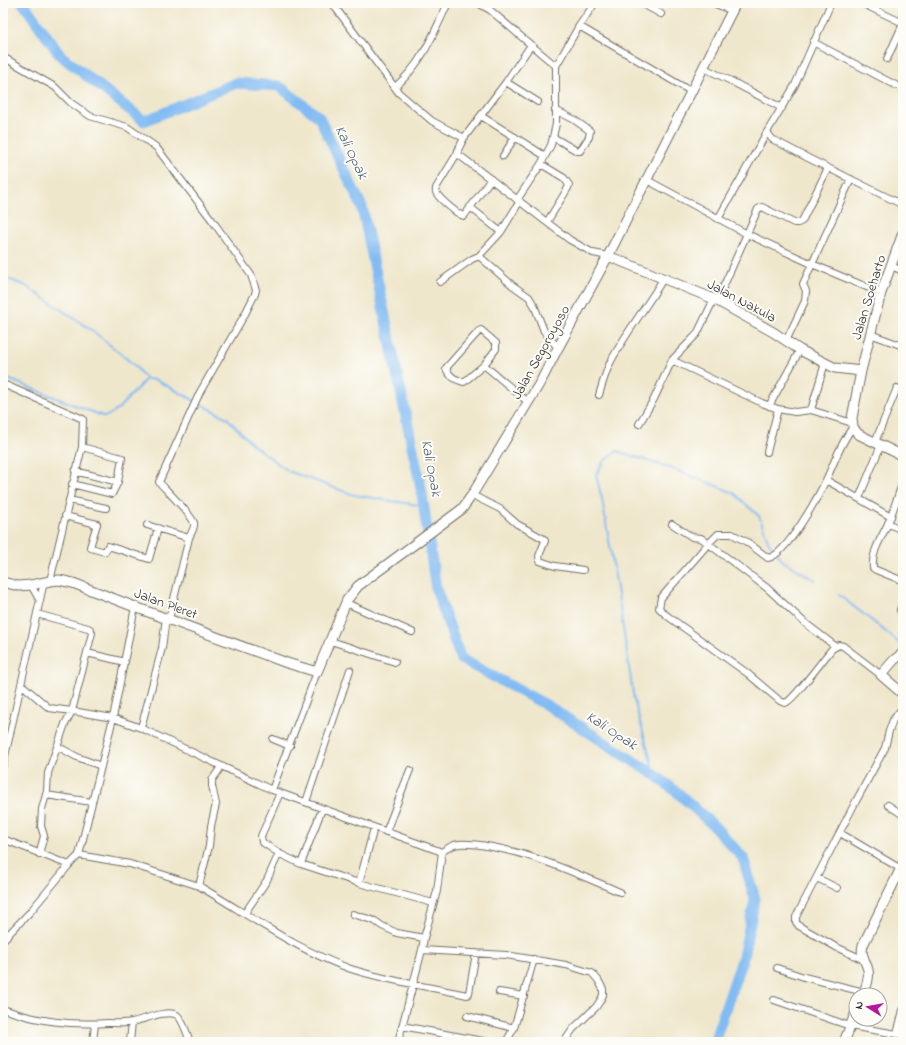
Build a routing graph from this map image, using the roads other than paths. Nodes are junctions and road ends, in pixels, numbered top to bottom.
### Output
1 (448, 3) edge
2 (478, 3) edge
3 (595, 3) edge
4 (641, 3) edge
5 (713, 3) edge
6 (831, 3) edge
7 (861, 3) edge
8 (334, 4) edge
9 (735, 7) edge
10 (661, 14) dead end
11 (903, 24) edge
12 (579, 26) junction
13 (813, 42) junction
14 (531, 45) junction
15 (3, 57) edge
16 (887, 59) dead end
17 (556, 66) junction
18 (704, 68) junction
19 (506, 82) junction
20 (395, 87) junction
21 (903, 89) edge
22 (692, 92) junction
23 (538, 102) dead end
24 (782, 108) junction
25 (555, 110) junction
26 (481, 116) junction
27 (767, 132) junction
28 (515, 137) junction
29 (554, 137) junction
30 (464, 138) junction
31 (458, 152) junction
32 (503, 156) dead end
33 (545, 156) junction
34 (541, 164) junction
35 (828, 168) junction
36 (491, 179) junction
37 (851, 179) junction
38 (647, 180) junction
39 (519, 200) junction
40 (903, 205) edge
41 (470, 207) junction
42 (718, 219) junction
43 (547, 222) junction
44 (501, 232) junction
45 (903, 232) edge
46 (747, 234) junction
47 (480, 256) junction
48 (608, 256) junction
49 (812, 264) junction
50 (891, 266) junction
51 (903, 271) edge
52 (664, 279) junction
53 (440, 282) dead end
54 (881, 293) junction
55 (716, 300) junction
56 (870, 334) junction
57 (786, 341) junction
58 (903, 346) edge
59 (558, 348) junction
60 (800, 350) junction
61 (672, 360) junction
62 (825, 363) junction
63 (484, 365) junction
64 (861, 371) junction
65 (3, 384) edge
66 (897, 388) dead end
67 (599, 394) dead end
68 (528, 402) junction
69 (769, 406) junction
70 (778, 409) junction
71 (811, 410) junction
72 (639, 424) dead end
73 (852, 425) junction
74 (878, 444) junction
75 (82, 447) junction
76 (767, 452) dead end
77 (903, 456) edge
78 (75, 471) junction
79 (826, 480) junction
80 (118, 482) junction
81 (903, 482) edge
82 (72, 484) junction
83 (472, 495) junction
84 (859, 498) junction
85 (900, 499) edge
86 (69, 500) junction
87 (106, 508) dead end
88 (65, 516) junction
89 (889, 520) junction
90 (672, 524) dead end
91 (147, 525) dead end
92 (158, 528) junction
93 (903, 531) edge
94 (189, 538) junction
95 (708, 544) junction
96 (583, 570) dead end
97 (903, 581) edge
98 (3, 582) edge
99 (47, 582) junction
100 (31, 585) junction
101 (40, 601) junction
102 (903, 602) edge
103 (346, 603) junction
104 (135, 607) junction
105 (900, 610) dead end
106 (37, 614) junction
107 (168, 618) junction
108 (412, 632) dead end
109 (331, 641) junction
110 (835, 646) junction
111 (87, 653) junction
112 (903, 653) edge
113 (125, 662) junction
114 (395, 662) dead end
115 (350, 670) dead end
116 (317, 672) junction
117 (881, 676) junction
118 (21, 684) junction
119 (903, 694) edge
120 (903, 707) edge
121 (72, 711) junction
122 (113, 718) junction
123 (141, 728) junction
124 (273, 739) dead end
125 (58, 746) junction
126 (290, 746) junction
127 (3, 765) edge
128 (101, 766) junction
129 (220, 766) junction
130 (410, 770) dead end
131 (272, 790) junction
132 (280, 793) junction
133 (46, 795) junction
134 (92, 802) junction
135 (306, 802) junction
136 (888, 805) dead end
137 (322, 809) junction
138 (903, 814) edge
139 (374, 828) junction
140 (386, 832) junction
141 (840, 833) junction
142 (3, 839) edge
143 (442, 852) junction
144 (279, 853) junction
145 (39, 854) junction
146 (79, 854) junction
147 (69, 864) junction
148 (301, 864) junction
149 (902, 866) edge
150 (817, 878) junction
151 (359, 883) junction
152 (199, 886) junction
153 (837, 888) dead end
154 (620, 892) dead end
155 (433, 903) junction
156 (245, 913) junction
157 (353, 914) dead end
158 (424, 938) junction
159 (3, 940) edge
160 (422, 950) junction
161 (476, 952) junction
162 (534, 959) junction
163 (864, 960) junction
164 (777, 968) dead end
165 (413, 983) junction
166 (865, 987) edge
167 (848, 990) edge
168 (499, 992) dead end
169 (524, 996) junction
170 (774, 1000) dead end
171 (3, 1009) edge
172 (903, 1010) edge
173 (467, 1016) dead end
174 (132, 1022) junction
175 (95, 1024) junction
176 (848, 1025) edge
177 (402, 1026) junction
178 (850, 1027) edge
179 (856, 1027) edge
180 (514, 1028) junction
181 (900, 1035) edge
182 (469, 1040) edge
183 (93, 1042) edge
184 (130, 1042) edge
185 (190, 1042) edge
186 (398, 1042) edge
187 (488, 1042) edge
188 (506, 1042) edge
189 (564, 1042) edge
190 (844, 1042) edge

1 - 20 street
2 - 14 street
3 - 12 street
4 - 10 street
5 - 9 street
6 - 13 street
7 - 11 street
8 - 20 street
9 - 18 main road, Jalan Segoroyoso
11 - 16 street
12 - 17 street
12 - 22 street
13 - 21 street
13 - 24 street
14 - 17 street
14 - 19 street
15 - 94 street
17 - 25 street
18 - 22 main road, Jalan Segoroyoso
18 - 24 street
19 - 23 street
19 - 26 street
20 - 30 street
22 - 38 main road, Jalan Segoroyoso
24 - 27 street
25 - 29 street
25 - 29 street
26 - 28 street
26 - 30 street
27 - 35 street
27 - 42 street
28 - 32 street
28 - 33 street
29 - 33 street
30 - 31 street
31 - 36 street
31 - 41 street
33 - 34 street
34 - 39 street
34 - 43 street
35 - 37 street
35 - 46 street
36 - 39 street
36 - 41 street
37 - 40 street
37 - 49 street
38 - 42 street
38 - 48 main road, Jalan Segoroyoso
39 - 43 street
39 - 44 street
41 - 44 street
42 - 46 street
43 - 48 street
44 - 47 street
45 - 50 main road, Jalan Soeharto
46 - 49 street
46 - 55 street
47 - 53 street
47 - 59 street
48 - 52 main road, Jalan Nakula
48 - 59 main road, Jalan Segoroyoso
49 - 54 street
49 - 57 street
50 - 51 street
50 - 54 main road, Jalan Soeharto
52 - 55 main road, Jalan Nakula
52 - 67 street
54 - 56 main road, Jalan Soeharto
55 - 57 main road, Jalan Nakula
55 - 61 street
56 - 58 street
56 - 64 main road, Jalan Soeharto
57 - 60 main road, Jalan Nakula
59 - 68 main road, Jalan Segoroyoso
60 - 62 main road, Jalan Nakula
60 - 69 street
61 - 69 street
61 - 72 street
62 - 64 main road, Jalan Nakula
62 - 71 street
63 - 63 street
63 - 68 street
64 - 73 main road, Jalan Soeharto
65 - 75 street
66 - 74 street
68 - 83 main road, Jalan Segoroyoso
69 - 70 street
70 - 71 street
70 - 76 street
71 - 73 street
73 - 74 main road
73 - 79 street
74 - 77 main road
74 - 84 street
75 - 78 street
75 - 80 street
78 - 80 street
78 - 82 street
79 - 84 street
79 - 95 street
80 - 82 street
81 - 85 street
82 - 86 street
83 - 96 street
83 - 103 main road, Jalan Segoroyoso
84 - 89 street
85 - 89 street
86 - 87 street
86 - 88 street
88 - 92 street
88 - 99 street
89 - 93 street
89 - 97 street
90 - 95 street
91 - 92 street
92 - 94 street
94 - 107 street
95 - 110 street
95 - 110 street
98 - 100 main road, Jalan Pleret
99 - 100 main road, Jalan Pleret
99 - 101 street
99 - 104 main road, Jalan Pleret
100 - 101 street
101 - 106 street
102 - 105 street
103 - 108 street
103 - 109 main road, Jalan Segoroyoso
104 - 107 main road, Jalan Pleret
104 - 113 street
106 - 111 street
106 - 118 street
107 - 116 main road, Jalan Pleret
107 - 123 street
109 - 114 street
109 - 116 main road, Jalan Segoroyoso
110 - 117 street
111 - 113 street
111 - 121 street
112 - 117 main road
113 - 122 street
115 - 135 street
116 - 126 street
117 - 119 main road
118 - 121 street
118 - 127 street
120 - 141 street
121 - 122 street
121 - 125 street
122 - 123 street
122 - 128 street
123 - 129 street
124 - 126 street
125 - 128 street
125 - 133 street
126 - 131 street
128 - 134 street
129 - 131 street
129 - 152 street
130 - 140 street
131 - 132 street
132 - 135 street
132 - 144 street
133 - 134 street
133 - 145 street
134 - 146 street
135 - 137 street
136 - 138 street
137 - 139 street
137 - 148 street
139 - 140 street
139 - 151 street
140 - 143 street
141 - 149 street
141 - 150 street
142 - 145 street
143 - 154 street
143 - 155 street
144 - 148 street
144 - 156 street
145 - 147 street
146 - 147 street
146 - 152 street
147 - 159 street
148 - 151 street
149 - 163 main road
150 - 153 street
150 - 163 street
151 - 155 street
152 - 156 street
155 - 158 street
156 - 165 street
157 - 158 street
158 - 160 street
160 - 161 street
160 - 165 street
161 - 162 street
161 - 165 street
162 - 169 street
162 - 189 street
163 - 166 main road
164 - 167 street
165 - 177 street
168 - 169 street
169 - 180 street
170 - 176 street
171 - 175 street
172 - 181 street
173 - 180 street
174 - 175 street
174 - 184 street
174 - 185 street
175 - 183 street
177 - 182 street
177 - 186 street
178 - 190 main road
179 - 181 street
180 - 188 street
182 - 187 street

